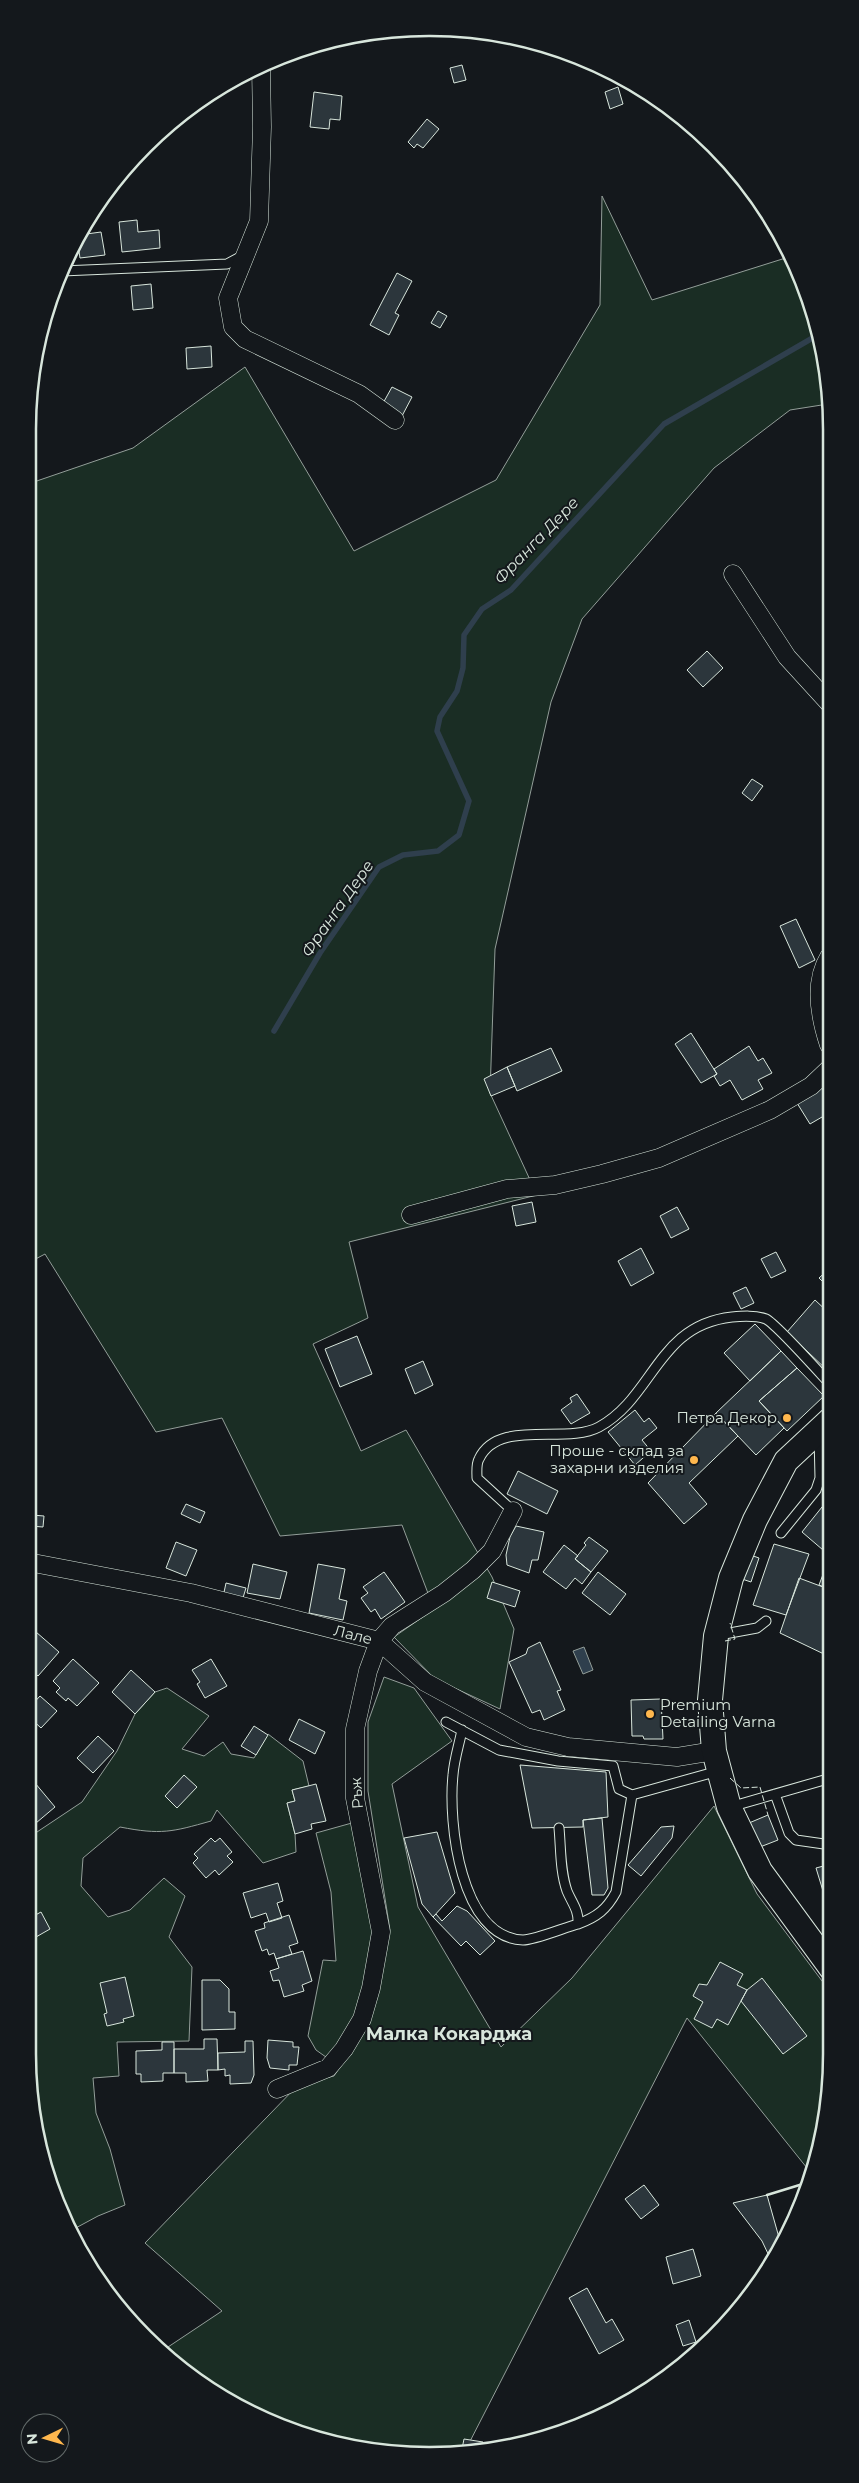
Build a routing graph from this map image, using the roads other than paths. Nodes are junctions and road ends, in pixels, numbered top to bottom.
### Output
1 (261, 75) edge
2 (247, 253) junction
3 (70, 271) edge
4 (395, 420) dead end
5 (733, 574) dead end
6 (823, 696) edge
7 (823, 974) edge
8 (823, 1021) edge
9 (823, 1075) edge
10 (411, 1215) dead end
11 (823, 1377) edge
12 (823, 1426) edge
13 (823, 1436) edge
14 (513, 1511) joint
15 (781, 1533) dead end
16 (36, 1564) edge
17 (766, 1621) dead end
18 (716, 1636) junction
19 (379, 1641) junction
20 (446, 1722) dead end
21 (462, 1730) junction
22 (716, 1761) junction
23 (823, 1780) edge
24 (775, 1794) junction
25 (632, 1795) junction
26 (729, 1807) junction
27 (559, 1828) dead end
28 (823, 1844) edge
29 (578, 1924) junction
30 (823, 1957) edge
31 (276, 2089) dead end

1 - 2 street
2 - 3 lane
2 - 4 street
5 - 6 street
7 - 8 street
9 - 10 street
11 - 14 lane
12 - 18 street
13 - 15 lane
14 - 19 street, Ръж
16 - 19 street, Лале
17 - 18 lane
18 - 22 street
19 - 22 street, Лале
19 - 31 street, Ръж
20 - 21 lane
21 - 25 lane
21 - 29 lane
22 - 25 lane
22 - 26 street
23 - 24 lane
24 - 26 lane
24 - 28 lane
25 - 29 lane
26 - 30 street
27 - 29 lane

